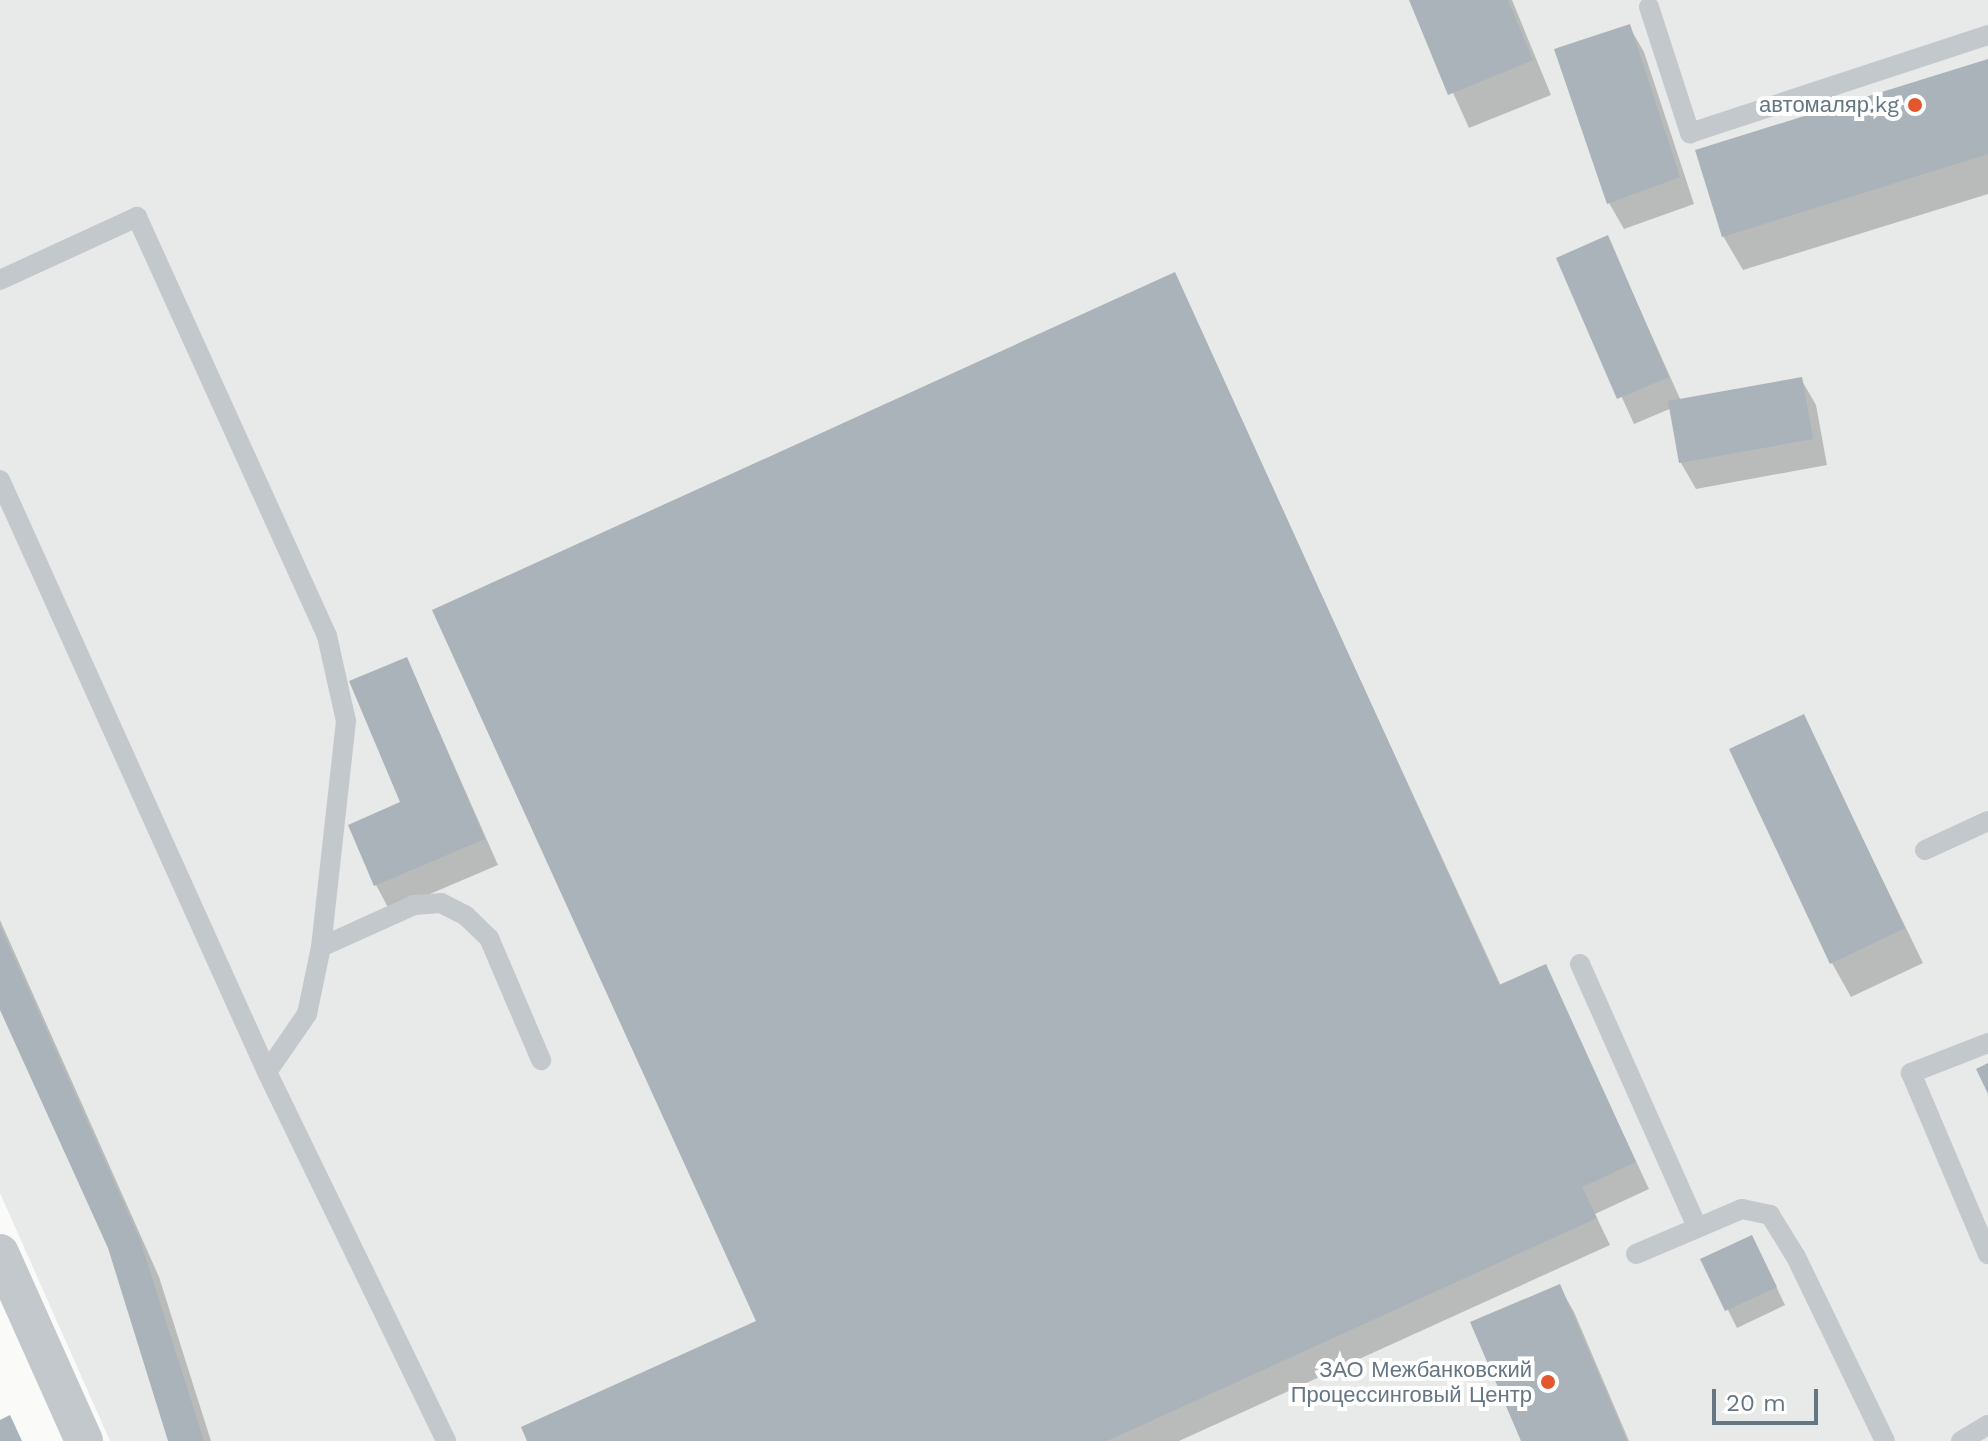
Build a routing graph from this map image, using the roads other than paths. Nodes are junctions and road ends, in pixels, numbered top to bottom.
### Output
1 (1649, 7) dead end
2 (1988, 35) edge
3 (0, 280) edge
4 (0, 480) edge
5 (1988, 821) edge
6 (1925, 850) dead end
7 (321, 947) junction
8 (1580, 964) dead end
9 (1988, 1043) edge
10 (541, 1060) dead end
11 (267, 1072) junction
12 (1696, 1224) junction
13 (0, 1253) edge
14 (1636, 1254) dead end
15 (1988, 1254) edge
16 (1988, 1425) edge
17 (84, 1441) edge
18 (446, 1441) edge
19 (1885, 1441) edge
20 (1961, 1441) edge

1 - 2 lane
3 - 7 lane
4 - 11 lane
5 - 6 lane
7 - 10 lane
7 - 11 lane
8 - 12 lane
9 - 15 lane
11 - 18 lane
12 - 14 lane
12 - 19 lane
13 - 17 street
16 - 20 lane

